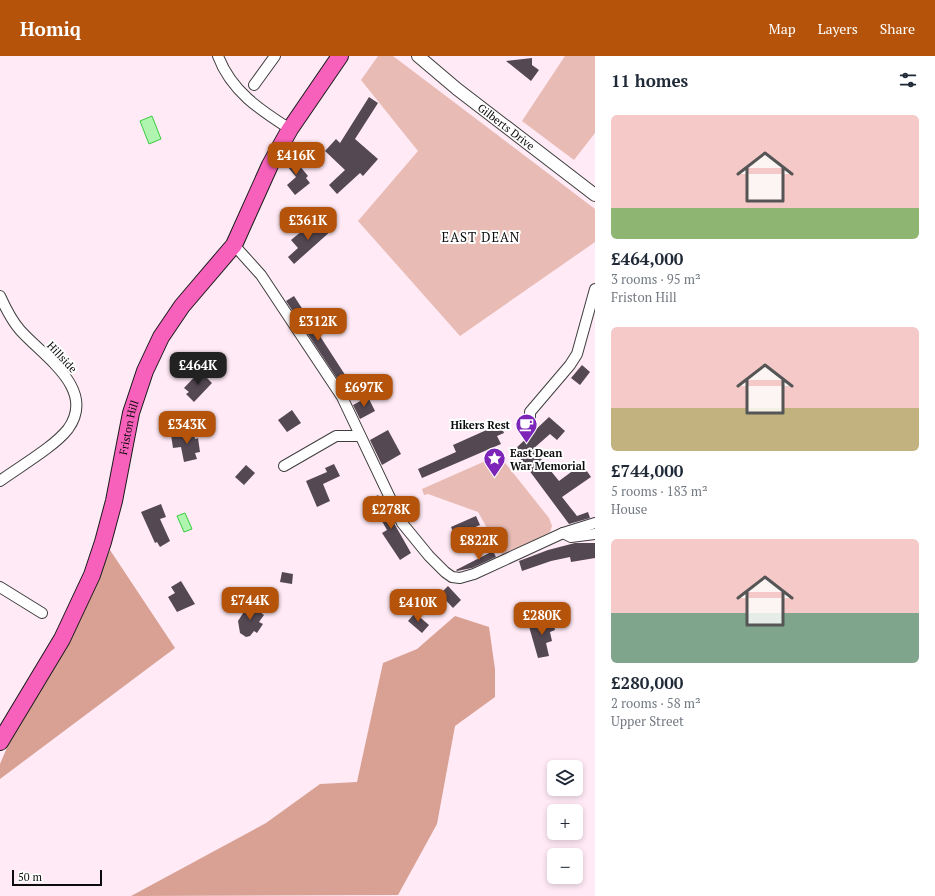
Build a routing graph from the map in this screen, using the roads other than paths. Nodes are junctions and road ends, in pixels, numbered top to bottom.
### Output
1 (218, 56) edge
2 (275, 56) edge
3 (418, 56) edge
4 (337, 57) edge
5 (254, 85) dead end
6 (290, 130) junction
7 (595, 195) edge
8 (234, 245) junction
9 (595, 289) edge
10 (0, 296) edge
11 (530, 422) dead end
12 (359, 436) junction
13 (284, 466) dead end
14 (0, 481) edge
15 (595, 523) edge
16 (563, 533) junction
17 (595, 534) edge
18 (0, 587) edge
19 (42, 613) dead end
20 (0, 742) edge

1 - 6 street
2 - 5 street
3 - 7 street, Gilberts Drive
4 - 6 main road, Friston Hill
6 - 8 main road, Friston Hill
8 - 12 street
8 - 20 main road, Friston Hill
9 - 11 street
10 - 14 street, Hillside
12 - 13 street
12 - 16 street
15 - 16 street
16 - 17 street
18 - 19 street

